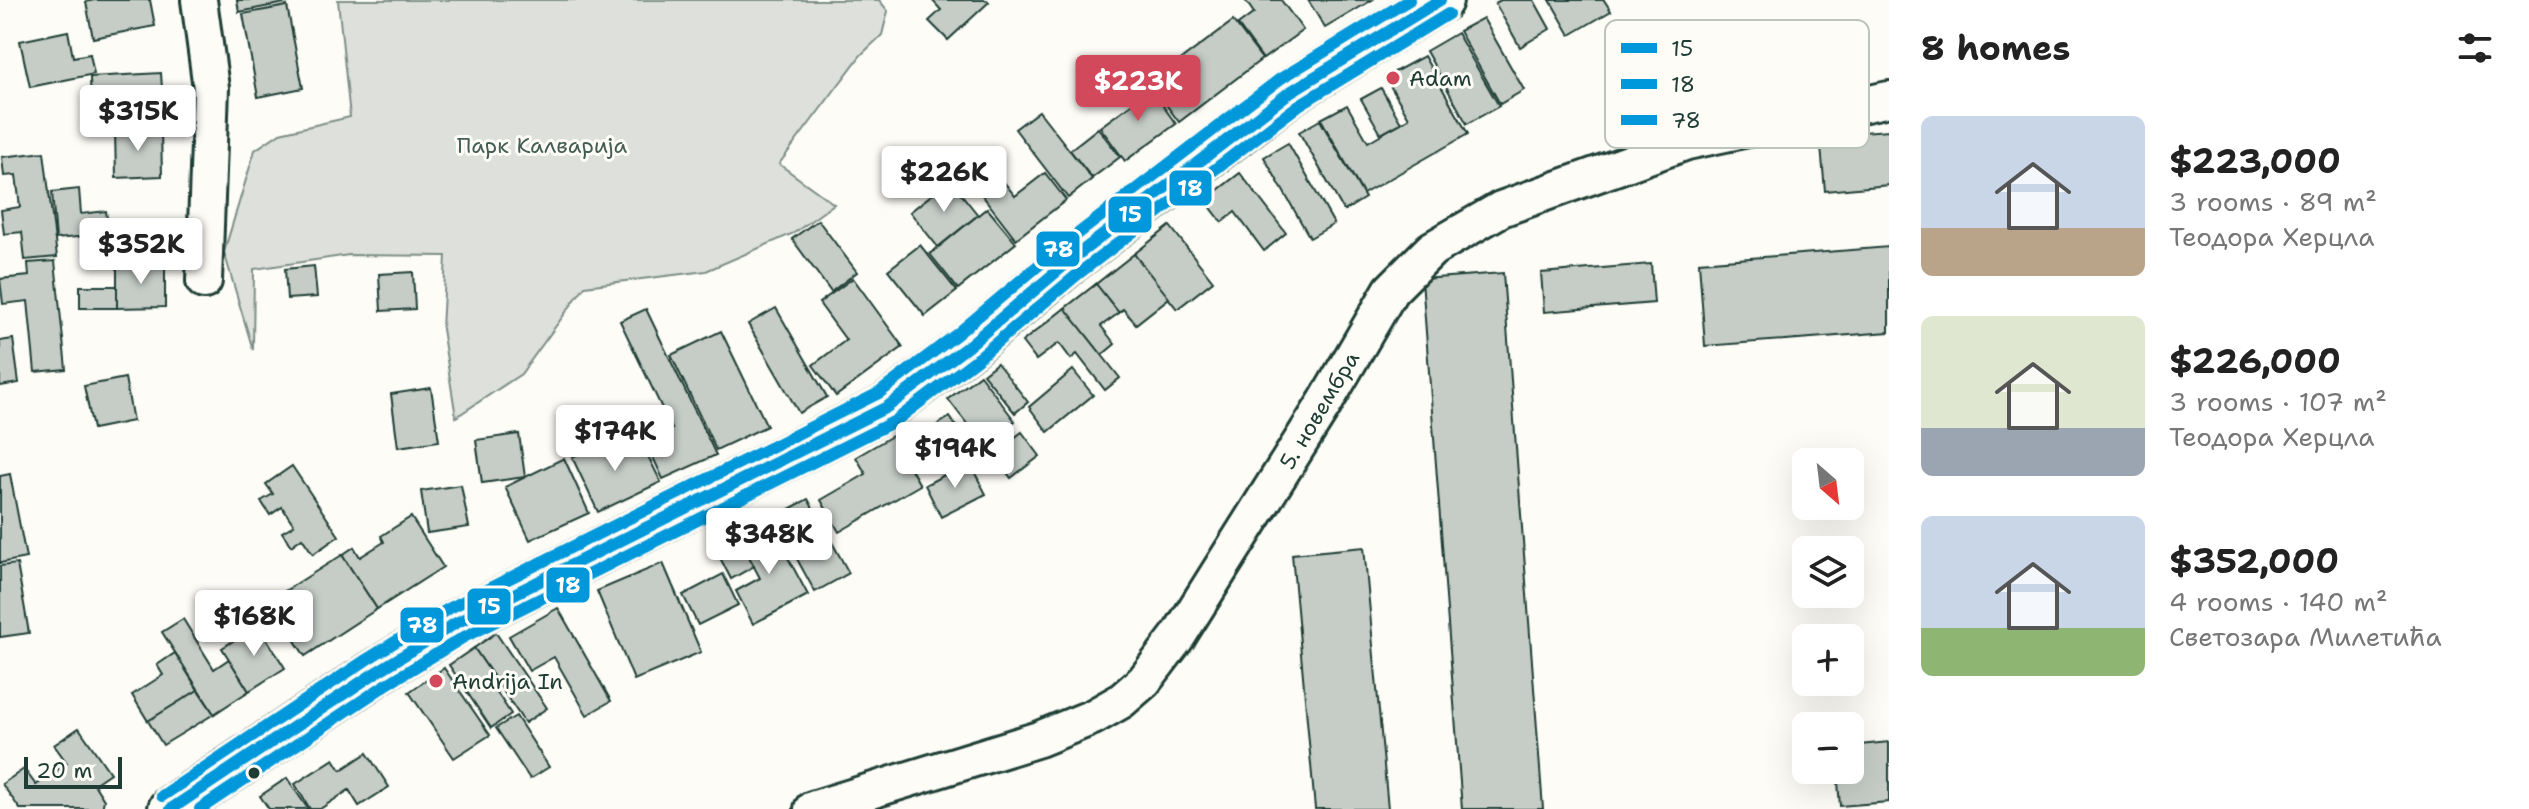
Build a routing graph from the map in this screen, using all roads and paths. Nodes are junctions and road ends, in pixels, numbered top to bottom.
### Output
1 (199, 0) edge
2 (1440, 0) edge
3 (1889, 99) edge
4 (1869, 103) edge
5 (1670, 148) edge
6 (204, 281) dead end
7 (171, 809) edge
8 (812, 809) edge

1 - 6 street
2 - 7 main road
3 - 4 street, 5. новембра
5 - 8 street, 5. новембра

